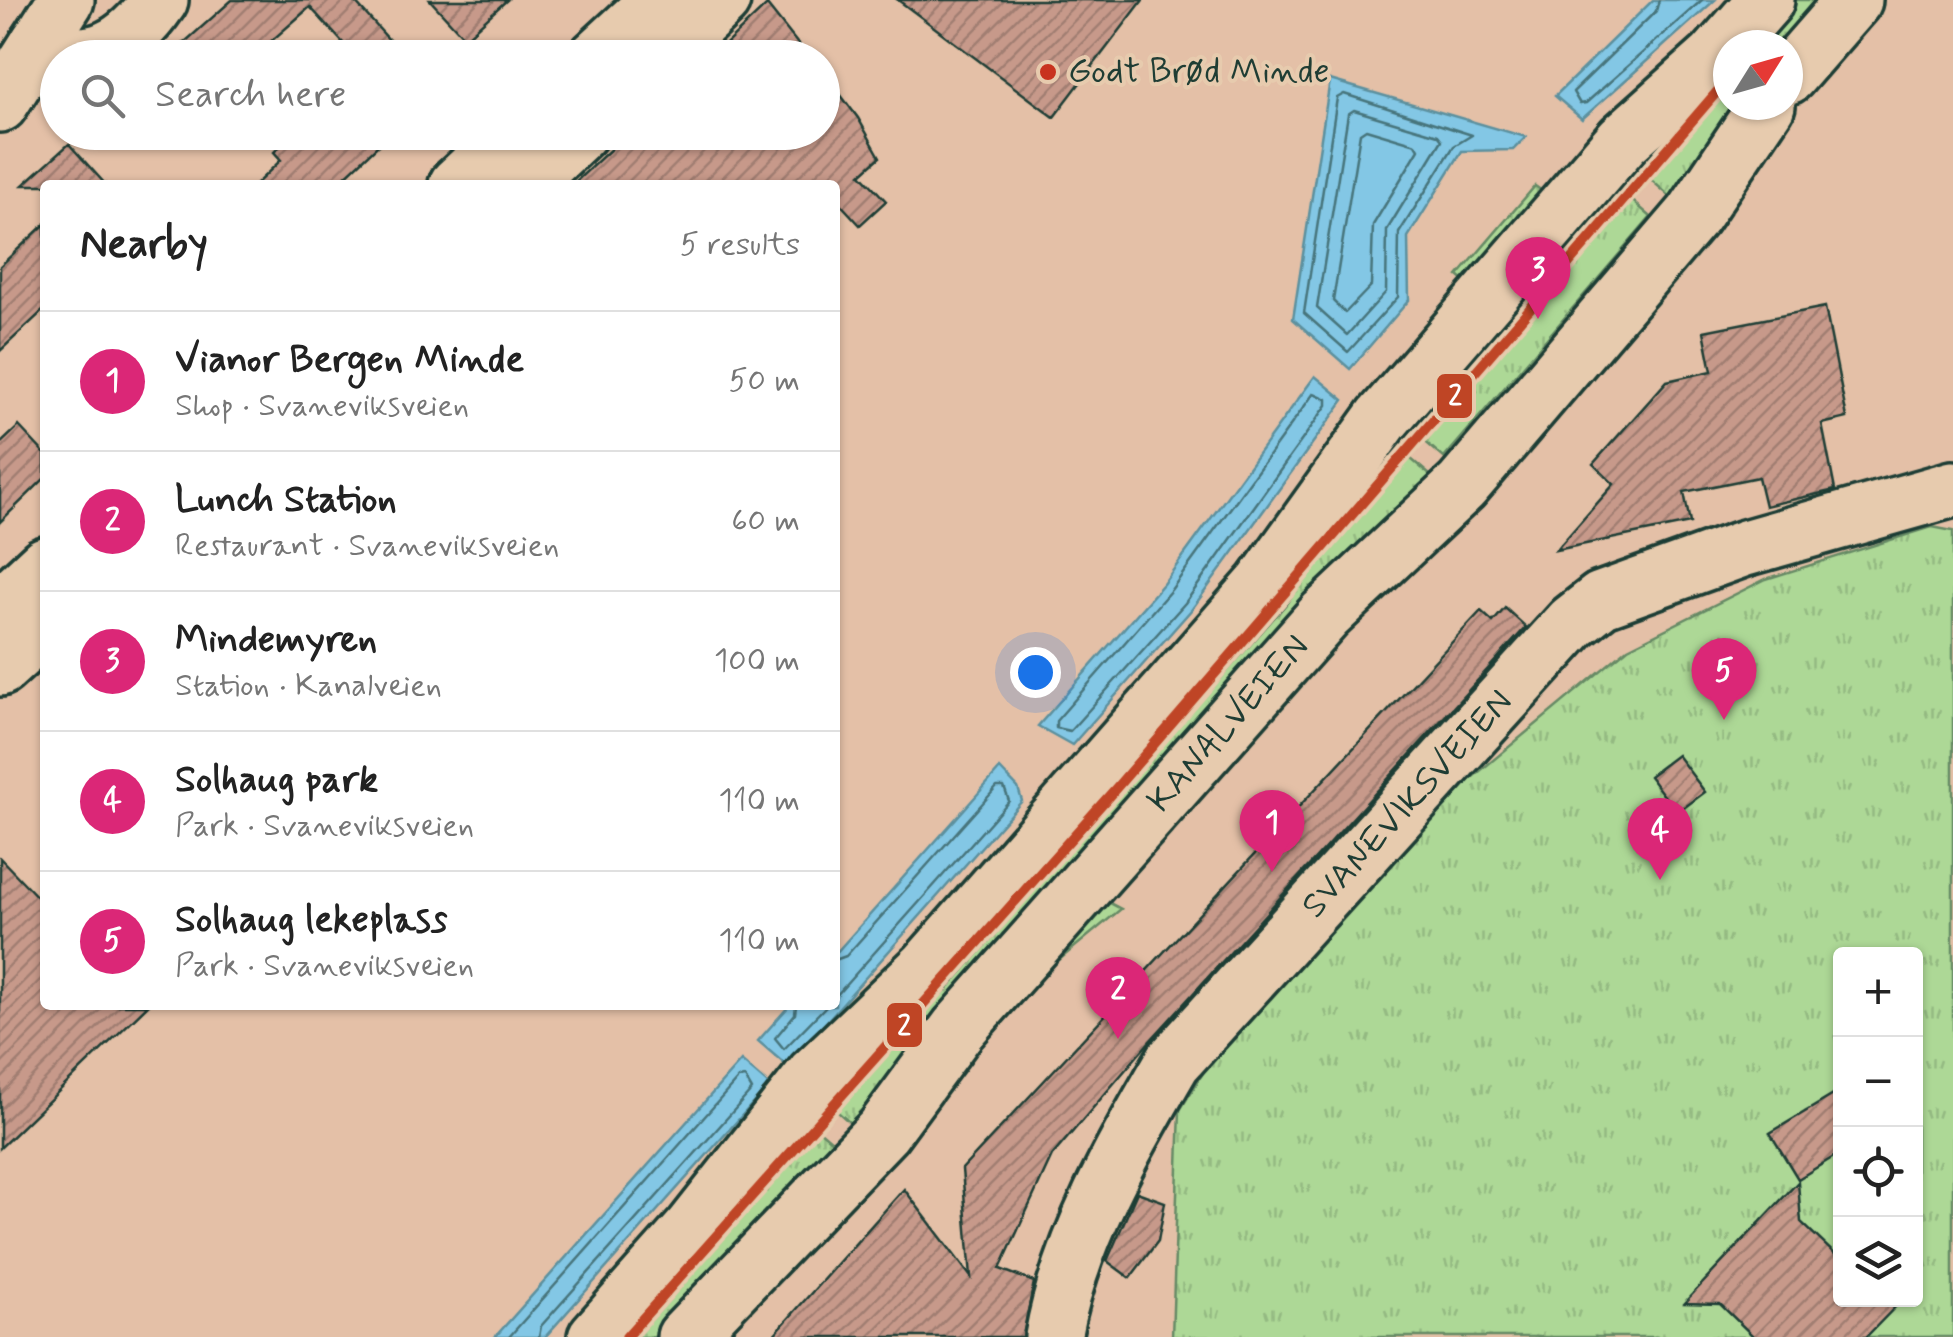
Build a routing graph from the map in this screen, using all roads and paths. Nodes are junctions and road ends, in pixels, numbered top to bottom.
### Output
1 (160, 0) edge
2 (659, 0) edge
3 (722, 0) edge
4 (1766, 0) edge
5 (1854, 0) edge
6 (125, 40) edge
7 (616, 40) edge
8 (680, 40) edge
9 (40, 41) edge
10 (1803, 59) edge
11 (0, 104) edge
12 (1756, 120) edge
13 (494, 150) edge
14 (561, 150) edge
15 (461, 180) edge
16 (529, 180) edge
17 (1953, 490) edge
18 (40, 570) edge
19 (0, 606) edge
20 (596, 1337) edge
21 (685, 1337) edge
22 (1053, 1337) edge

1 - 6 main road
2 - 7 main road
3 - 8 main road
4 - 20 main road, KANALVEIEN
5 - 10 main road
9 - 11 main road
12 - 21 main road, KANALVEIEN
13 - 15 main road
14 - 16 main road
17 - 22 main road, SVANEVIKSVEIEN
18 - 19 main road

